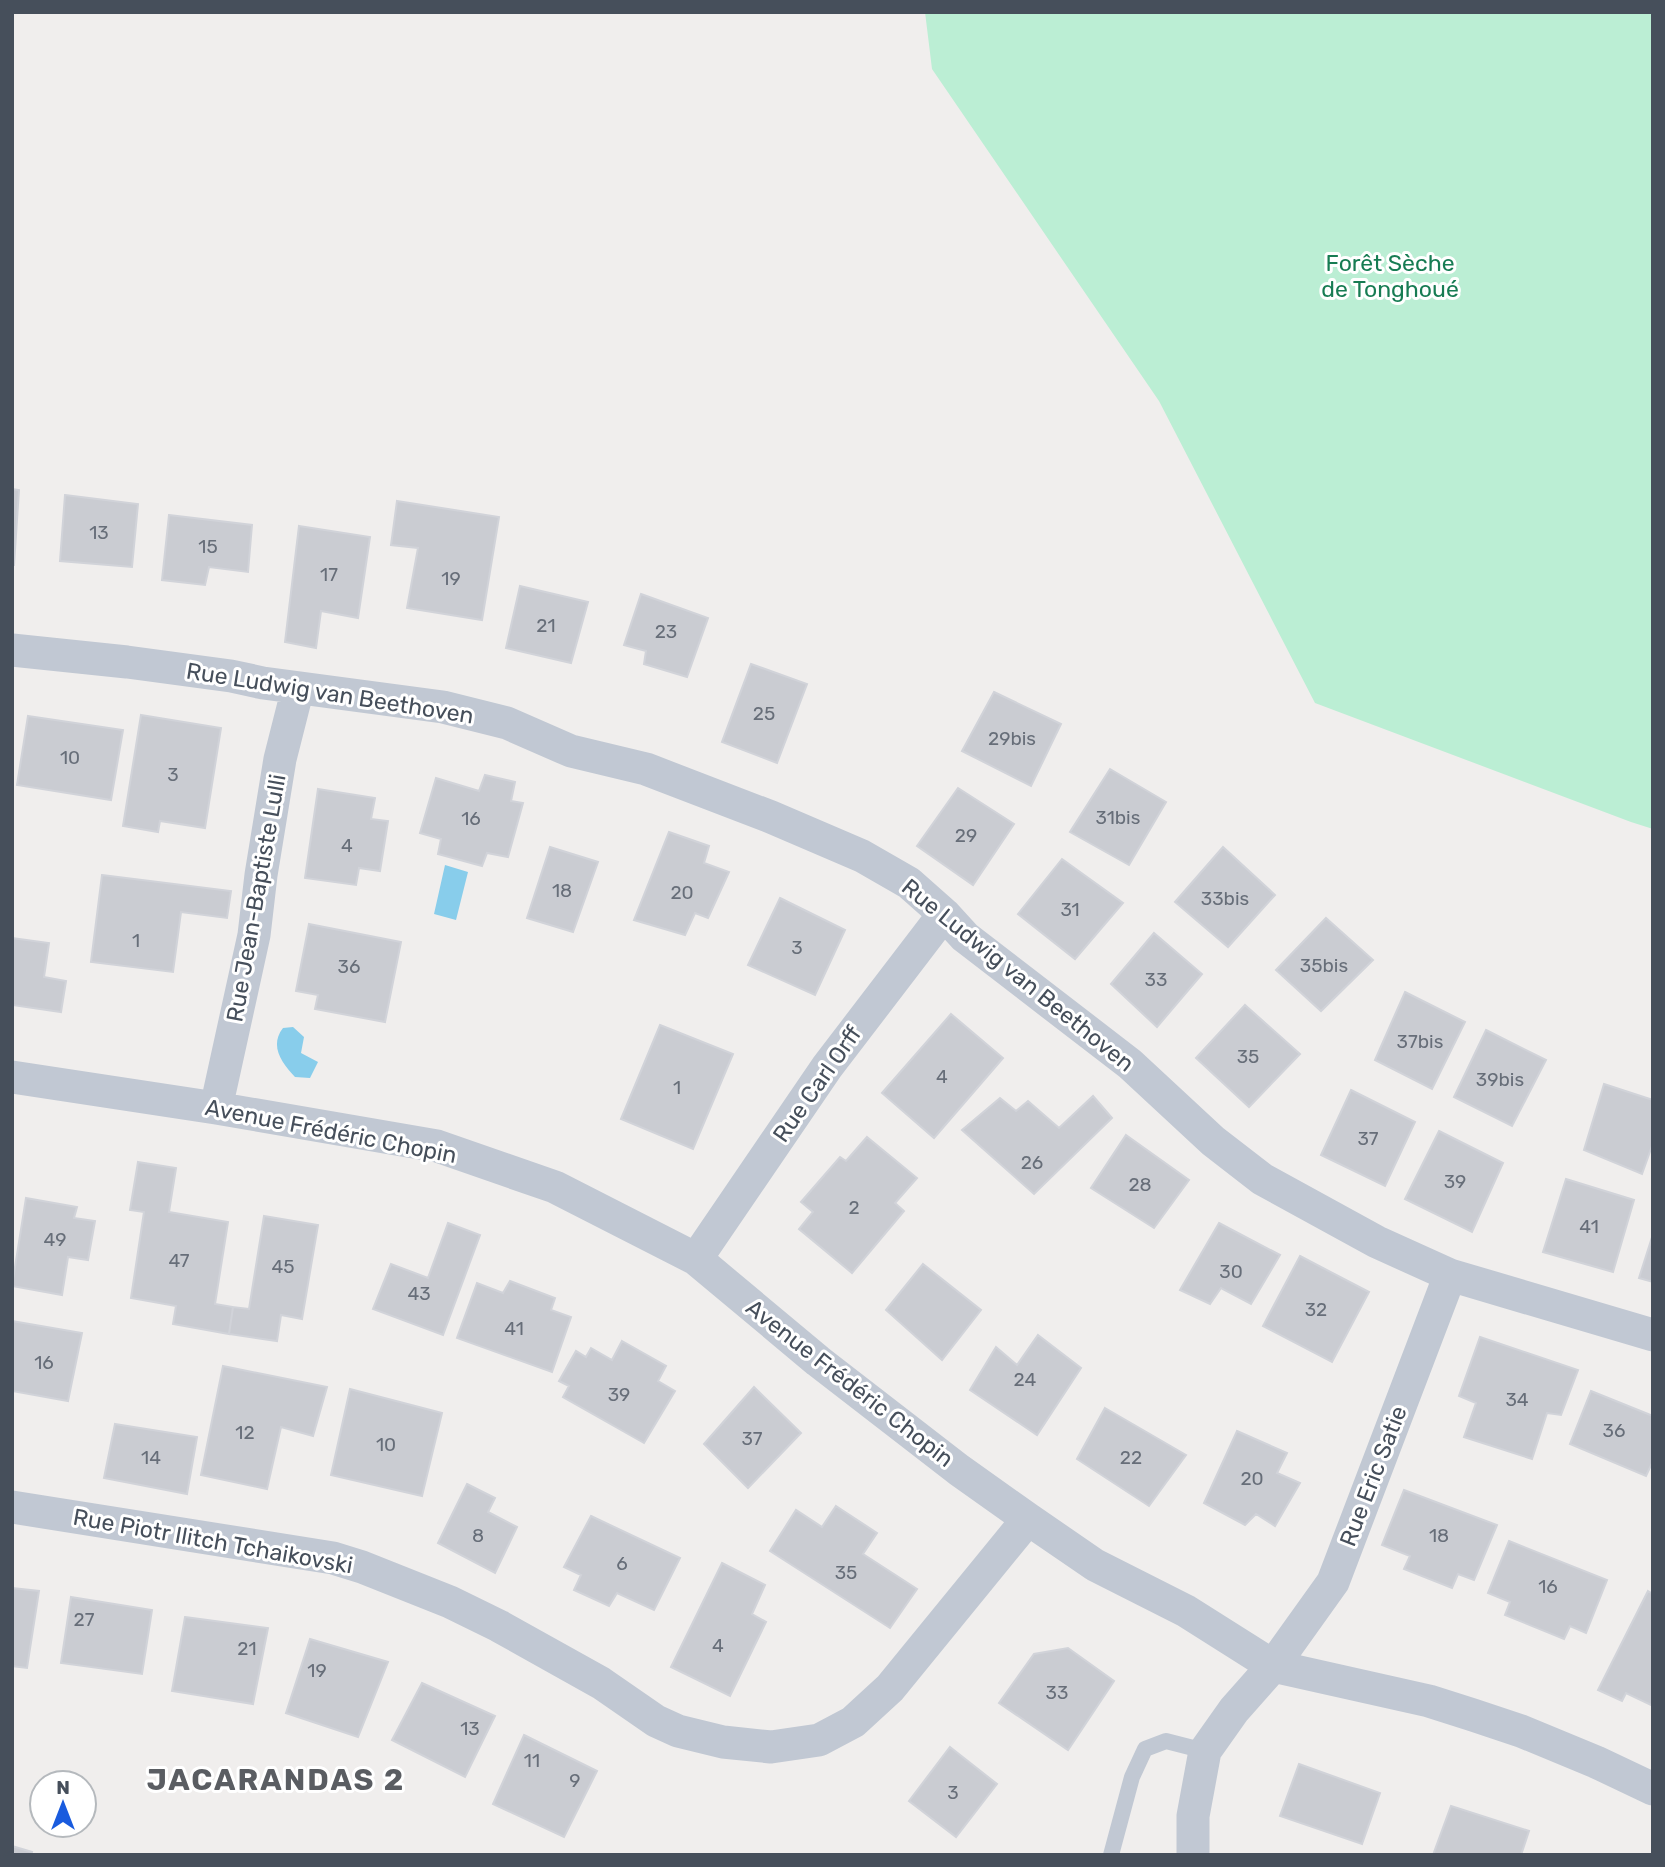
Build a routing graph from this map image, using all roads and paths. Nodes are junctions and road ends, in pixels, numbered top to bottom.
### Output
1 (12, 650) edge
2 (298, 688) junction
3 (944, 914) junction
4 (12, 1077) edge
5 (216, 1108) junction
6 (696, 1259) junction
7 (1450, 1275) junction
8 (1653, 1335) edge
9 (12, 1507) edge
10 (1028, 1519) junction
11 (1273, 1666) junction
12 (1205, 1751) junction
13 (1653, 1789) edge
14 (1111, 1855) edge
15 (1193, 1855) edge

1 - 2 street, Rue Ludwig van Beethoven
2 - 3 street, Rue Ludwig van Beethoven
2 - 5 street, Rue Jean-Baptiste Lulli
3 - 6 street, Rue Carl Orff
3 - 7 street, Rue Ludwig van Beethoven
4 - 5 street, Avenue Frédéric Chopin
5 - 6 street, Avenue Frédéric Chopin
6 - 10 street, Avenue Frédéric Chopin
7 - 8 street, Rue Ludwig van Beethoven
7 - 11 street, Rue Eric Satie
9 - 10 street, Rue Piotr Ilitch Tchaikovski
10 - 11 street, Avenue Frédéric Chopin
11 - 12 street, Rue Eric Satie
11 - 13 street, Avenue Frédéric Chopin
12 - 14 lane
12 - 15 street

